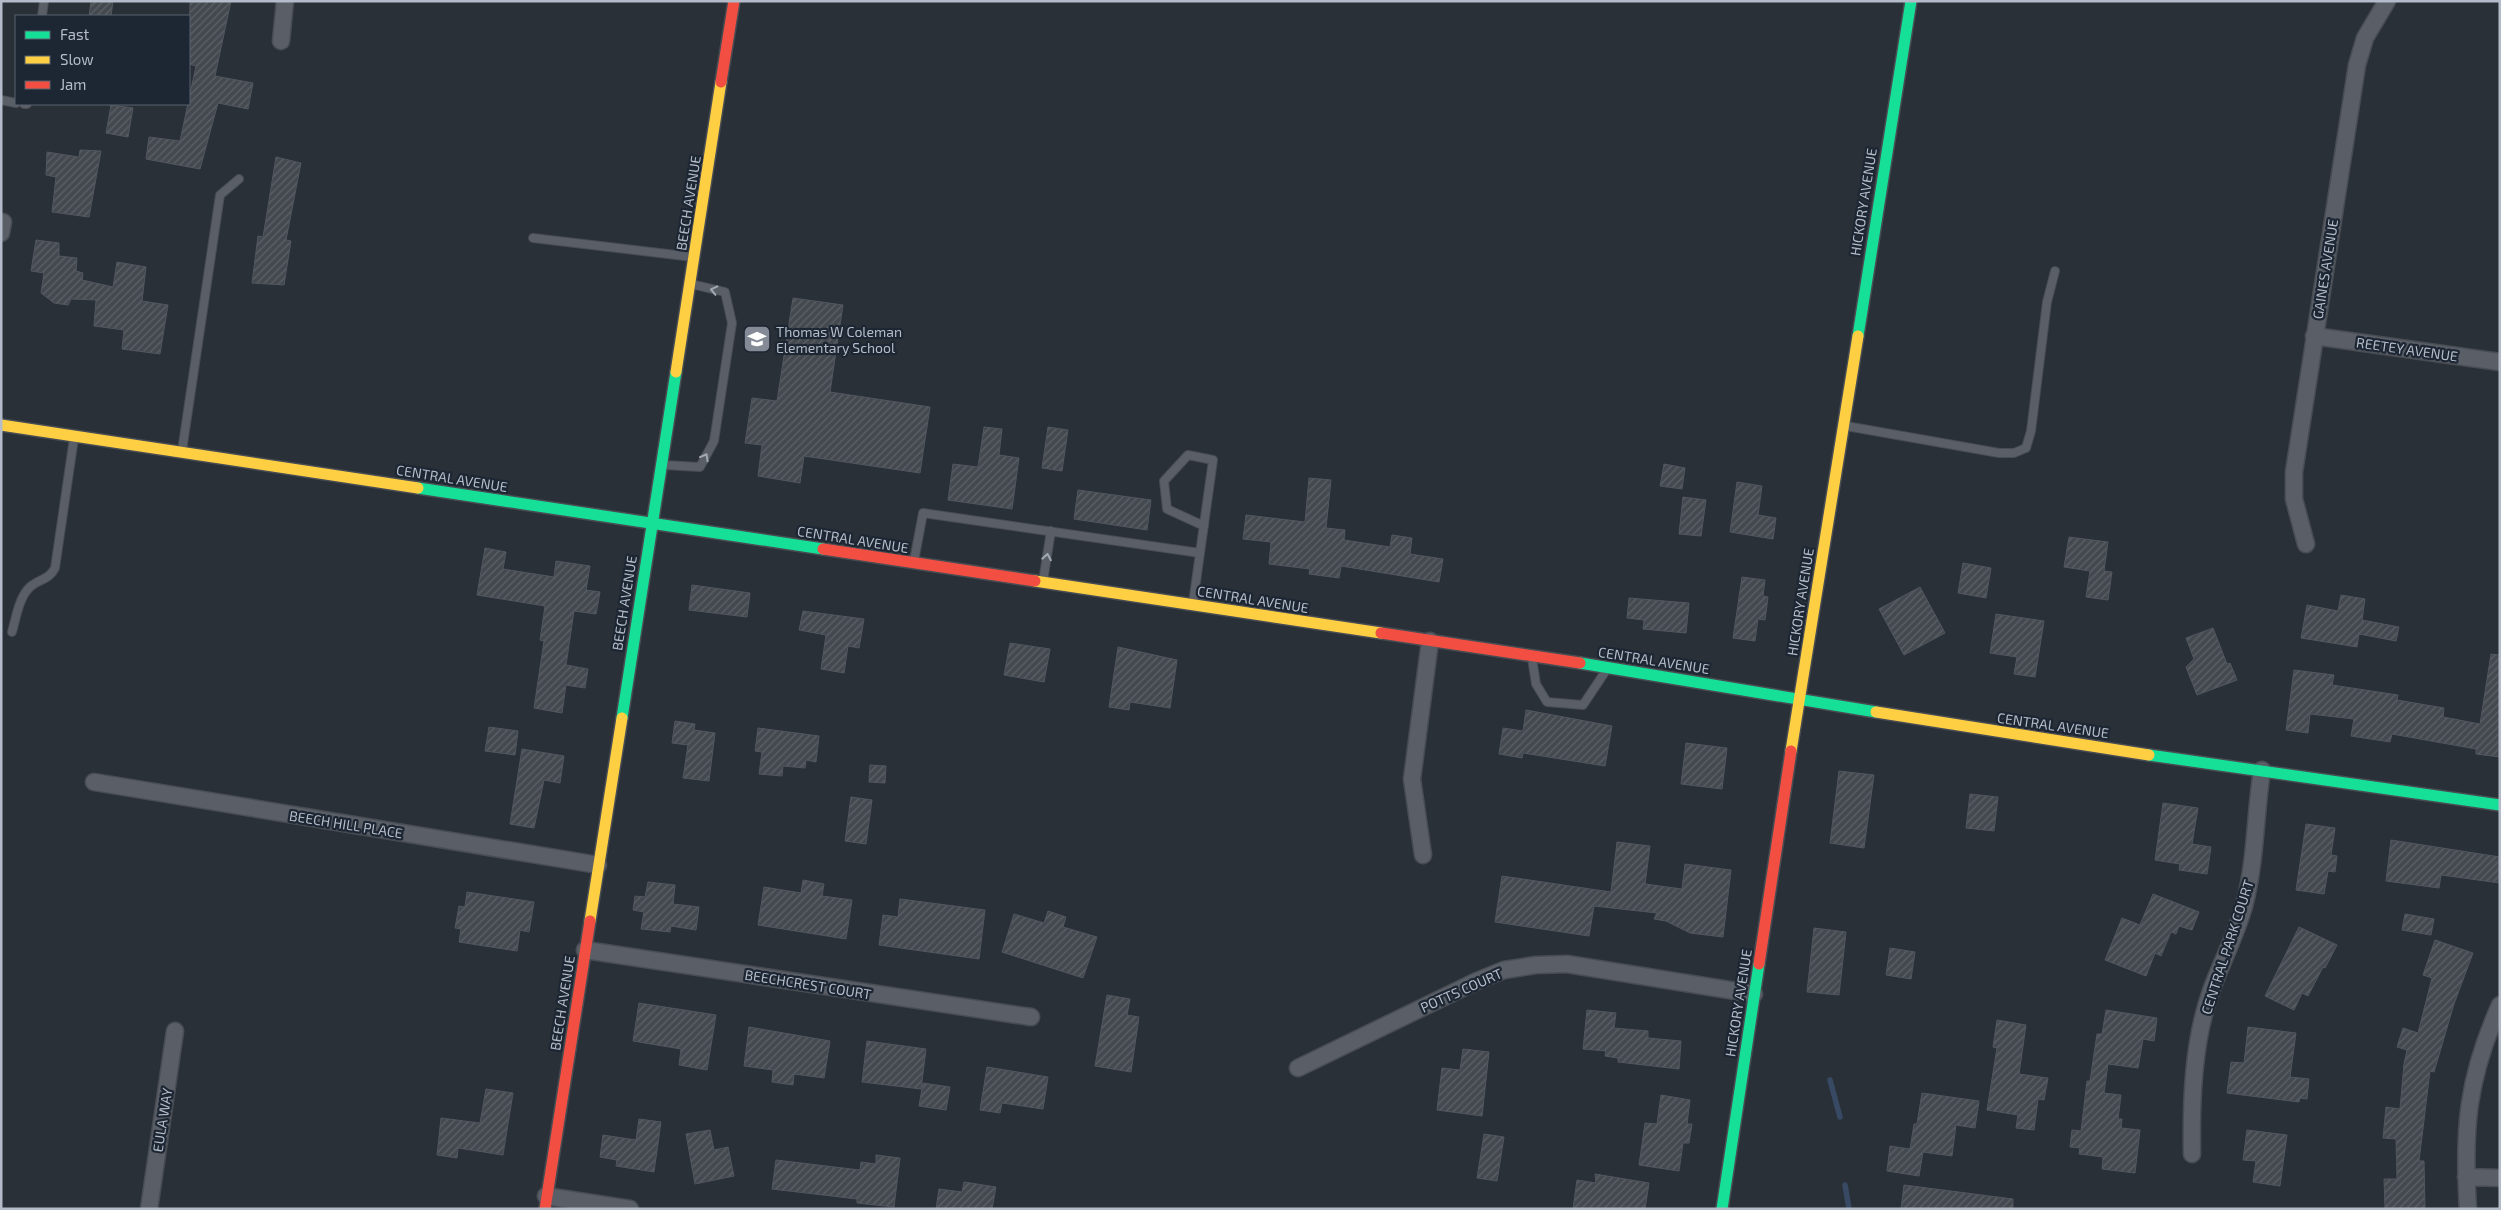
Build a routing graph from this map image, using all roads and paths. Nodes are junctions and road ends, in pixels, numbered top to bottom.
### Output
1 (44, 1) edge
2 (285, 1) edge
3 (734, 1) edge
4 (1911, 1) edge
5 (2387, 1) edge
6 (42, 15) edge
7 (281, 41) dead end
8 (1, 100) edge
9 (15, 102) edge
10 (239, 179) dead end
11 (533, 238) dead end
12 (695, 257) junction
13 (2055, 271) dead end
14 (691, 284) junction
15 (2314, 336) junction
16 (2500, 362) edge
17 (1, 425) edge
18 (1844, 426) junction
19 (74, 436) junction
20 (182, 453) junction
21 (662, 465) junction
22 (652, 524) junction
23 (1204, 526) junction
24 (1051, 531) junction
25 (2306, 544) dead end
26 (1200, 553) junction
27 (914, 563) junction
28 (1042, 582) junction
29 (1193, 605) junction
30 (12, 632) dead end
31 (1430, 641) junction
32 (1532, 656) junction
33 (1608, 668) junction
34 (1799, 700) junction
35 (2262, 770) junction
36 (94, 782) dead end
37 (2500, 805) edge
38 (1423, 855) dead end
39 (598, 865) junction
40 (585, 950) junction
41 (1754, 994) junction
42 (2500, 1005) edge
43 (1031, 1017) dead end
44 (175, 1031) dead end
45 (1298, 1068) dead end
46 (2192, 1154) dead end
47 (2466, 1177) junction
48 (2500, 1178) edge
49 (546, 1203) edge
50 (149, 1209) edge
51 (630, 1209) edge
52 (1722, 1209) edge
53 (2468, 1209) edge

1 - 6 lane
2 - 7 street
3 - 12 street, BEECH AVENUE
4 - 18 street, HICKORY AVENUE
5 - 15 street, GAINES AVENUE
8 - 9 lane
10 - 20 lane
11 - 12 lane
12 - 14 street, BEECH AVENUE
13 - 18 lane
14 - 21 street, BEECH AVENUE
21 -> 14 lane
15 - 16 street, REETEY AVENUE
15 - 25 street, GAINES AVENUE
17 - 19 street, CENTRAL AVENUE
18 - 34 street, HICKORY AVENUE
19 - 20 street, CENTRAL AVENUE
19 - 30 lane
20 - 22 street, CENTRAL AVENUE
21 - 22 street, BEECH AVENUE
22 - 27 street, CENTRAL AVENUE
22 - 39 street, BEECH AVENUE
23 - 23 lane
23 - 26 lane
24 - 26 lane
24 - 27 lane
28 -> 24 lane
26 - 29 lane
27 - 28 street, CENTRAL AVENUE
28 - 29 street, CENTRAL AVENUE
29 - 31 street, CENTRAL AVENUE
31 - 32 street, CENTRAL AVENUE
31 - 38 street
32 - 33 street, CENTRAL AVENUE
32 - 33 lane
33 - 34 street, CENTRAL AVENUE
34 - 35 street, CENTRAL AVENUE
34 - 41 street, HICKORY AVENUE
35 - 37 street, CENTRAL AVENUE
35 - 46 street, CENTRAL PARK COURT
36 - 39 street, BEECH HILL PLACE
39 - 40 street, BEECH AVENUE
40 - 43 street, BEECHCREST COURT
40 - 49 street, BEECH AVENUE
41 - 45 street, POTTS COURT
41 - 52 street, HICKORY AVENUE
42 - 47 street
44 - 50 street, EULA WAY
47 - 48 street
47 - 53 street
49 - 51 street

